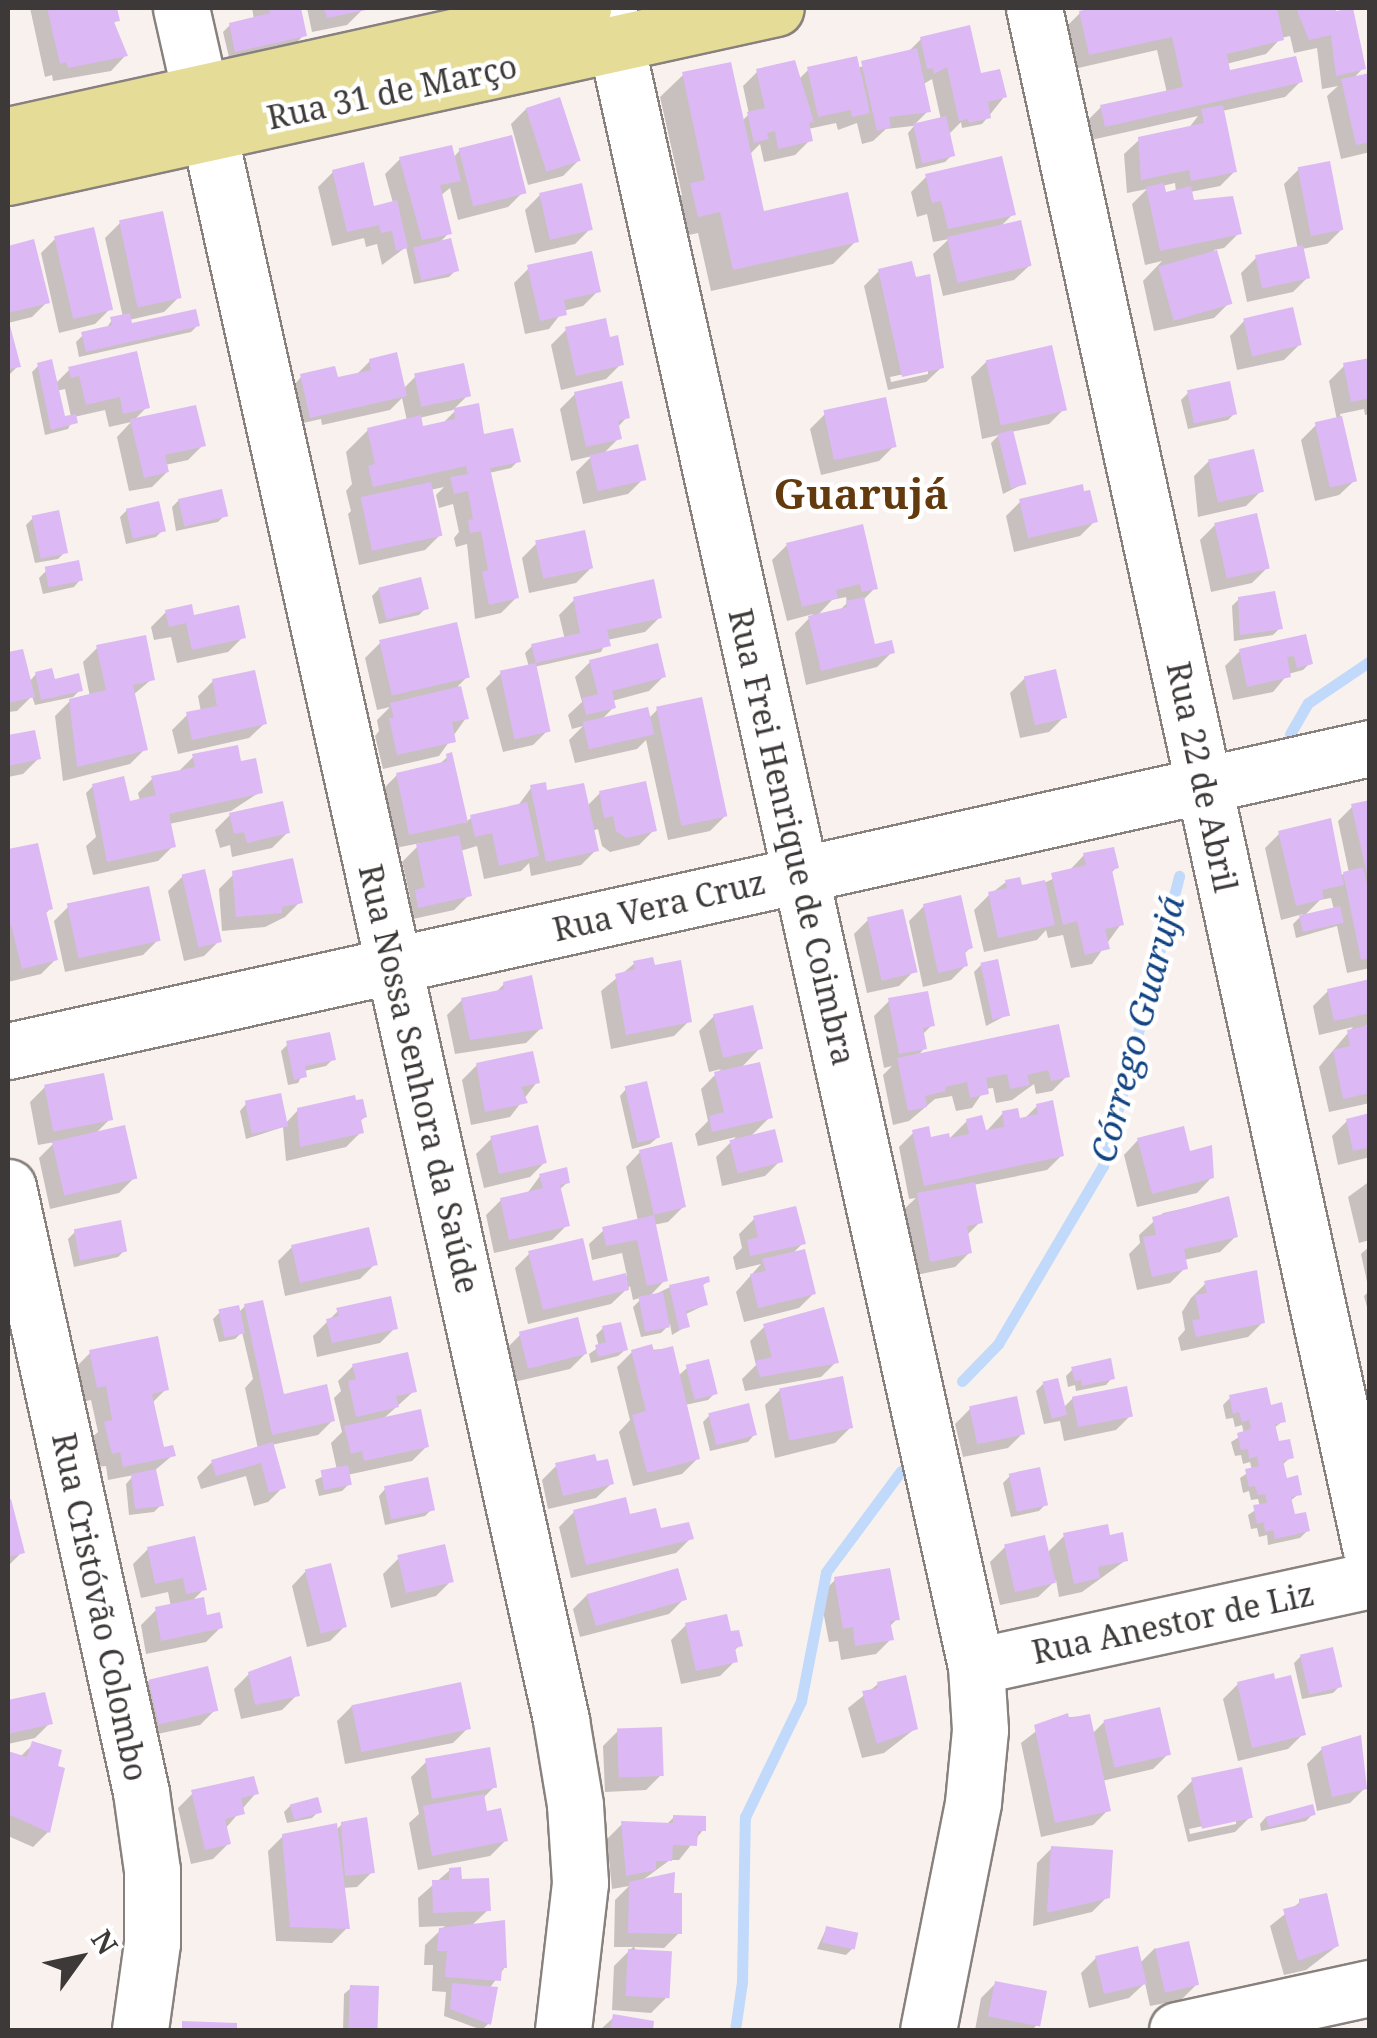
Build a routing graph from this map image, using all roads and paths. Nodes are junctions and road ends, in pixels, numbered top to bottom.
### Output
1 (181, 8) edge
2 (776, 8) edge
3 (1034, 8) edge
4 (602, 19) edge
5 (204, 112) junction
6 (8, 135) edge
7 (8, 177) edge
8 (1370, 748) edge
9 (1204, 785) junction
10 (800, 875) junction
11 (393, 966) junction
12 (8, 1051) edge
13 (8, 1187) edge
14 (1370, 1547) edge
15 (1370, 1580) edge
16 (976, 1666) junction
17 (1370, 1988) edge
18 (140, 2030) edge
19 (562, 2030) edge
20 (928, 2030) edge
21 (1177, 2030) edge

1 - 5 street, Rua Nossa Senhora da Saúde
2 - 4 main road, Rua 31 de Março
3 - 9 street, Rua 22 de Abril
4 - 5 main road, Rua 31 de Março
4 - 10 street, Rua Frei Henrique de Coimbra
5 - 6 main road, Rua 31 de Março
5 - 7 main road, Rua 31 de Março
5 - 11 street, Rua Nossa Senhora da Saúde
8 - 9 street, Rua Vera Cruz
9 - 10 street, Rua Vera Cruz
9 - 14 street, Rua 22 de Abril
10 - 11 street, Rua Vera Cruz
10 - 16 street, Rua Frei Henrique de Coimbra
11 - 12 street, Rua Vera Cruz
11 - 19 street, Rua Nossa Senhora da Saúde
13 - 18 street, Rua Cristóvão Colombo
15 - 16 street, Rua Anestor de Liz
16 - 20 street, Rua Frei Henrique de Coimbra
17 - 21 street

